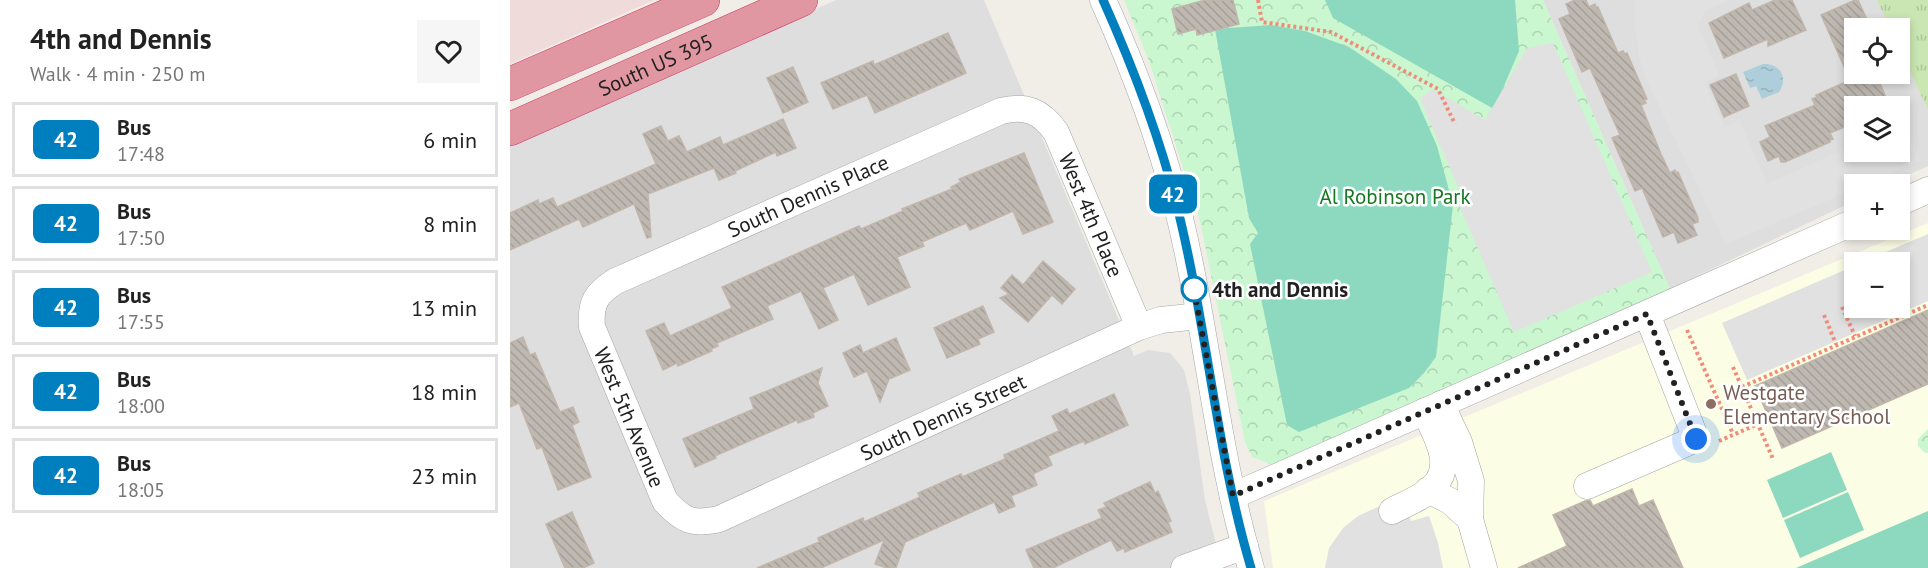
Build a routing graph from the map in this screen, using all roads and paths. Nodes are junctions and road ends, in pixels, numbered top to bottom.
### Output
1 (703, 0) edge
2 (801, 0) edge
3 (1103, 0) edge
4 (1257, 0) edge
5 (510, 84) edge
6 (1032, 111) joint
7 (1455, 124) dead end
8 (510, 129) edge
9 (1928, 190) edge
10 (1910, 198) edge
11 (1844, 226) edge
12 (592, 305) joint
13 (1928, 305) edge
14 (1842, 307) dead end
15 (1647, 314) junction
16 (1824, 315) dead end
17 (1199, 316) junction
18 (1138, 327) junction
19 (1687, 330) dead end
20 (1855, 336) junction
21 (1836, 344) junction
22 (1733, 368) dead end
23 (1742, 387) junction
24 (1433, 408) junction
25 (1765, 421) dead end
26 (1758, 424) junction
27 (1733, 434) junction
28 (1714, 442) dead end
29 (1773, 459) dead end
30 (1587, 486) dead end
31 (1428, 490) junction
32 (1233, 496) junction
33 (1392, 511) dead end
34 (1470, 519) junction
35 (687, 520) joint
36 (1248, 557) edge
37 (1184, 568) edge
38 (1484, 568) edge

1 - 5 highway, South US 395
2 - 8 highway, South US 395
3 - 17 street
4 - 7 path
6 - 12 street, South Dennis Place
6 - 18 street, West 4th Place
9 - 10 street
11 - 15 street
12 - 35 street, West 5th Avenue
13 - 20 path
14 - 20 path
15 - 24 street
15 - 30 street
16 - 21 path
17 - 18 street, South Dennis Street
17 - 32 street
18 - 35 street, South Dennis Street
19 - 27 path
20 - 21 path
21 - 23 path
22 - 23 path
23 - 26 path
24 - 31 street
24 - 32 street
24 - 34 street
25 - 26 path
26 - 27 path
26 - 29 path
27 - 28 path
31 - 33 street
31 - 34 street
32 - 36 street
34 - 38 street
36 - 37 street

